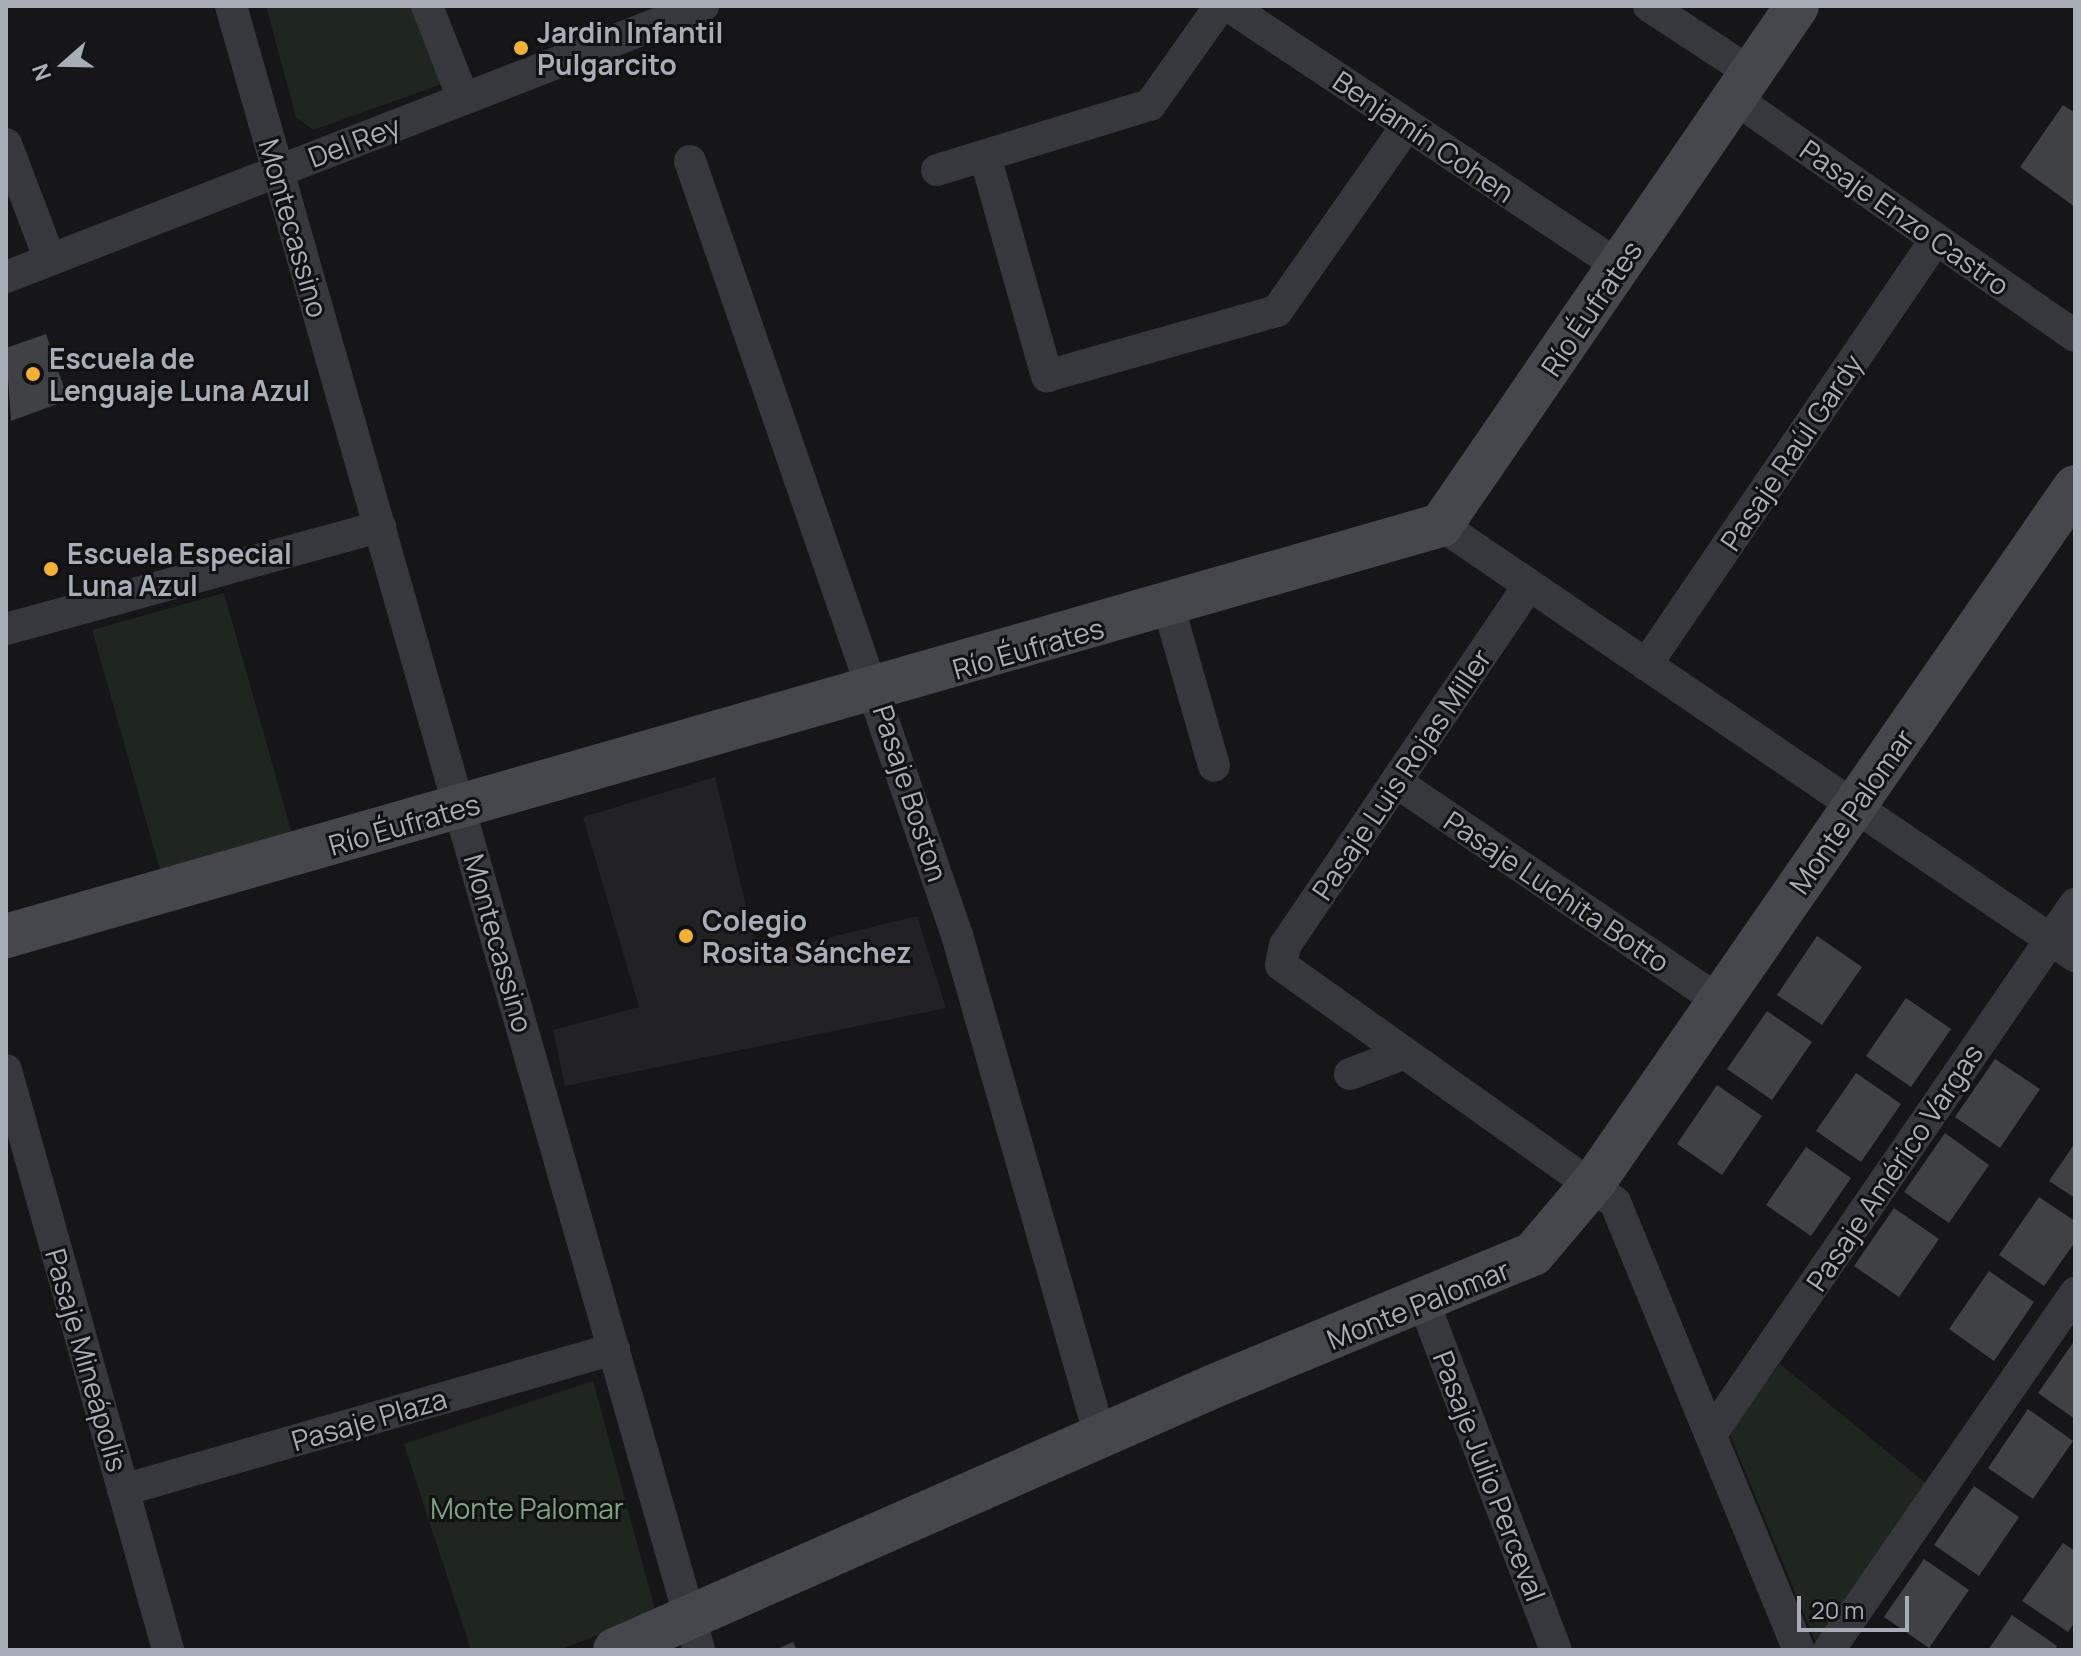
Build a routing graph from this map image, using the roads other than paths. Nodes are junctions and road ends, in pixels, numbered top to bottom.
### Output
1 (231, 6) edge
2 (427, 6) edge
3 (703, 6) edge
4 (1220, 6) edge
5 (1229, 6) edge
6 (1649, 6) edge
7 (1797, 6) edge
8 (671, 12) edge
9 (1742, 86) junction
10 (463, 98) junction
11 (1407, 125) junction
12 (6, 144) edge
13 (985, 156) junction
14 (690, 161) dead end
15 (278, 170) junction
16 (937, 170) dead end
17 (1936, 239) junction
18 (50, 260) junction
19 (1619, 266) junction
20 (6, 277) edge
21 (2075, 336) edge
22 (2075, 487) edge
23 (1441, 525) junction
24 (380, 527) junction
25 (1529, 585) junction
26 (1169, 608) junction
27 (6, 629) edge
28 (1646, 665) junction
29 (877, 690) junction
30 (1214, 766) dead end
31 (1396, 782) junction
32 (1854, 806) junction
33 (460, 808) junction
34 (2075, 904) edge
35 (6, 936) edge
36 (2063, 948) edge
37 (1719, 1001) junction
38 (1403, 1054) junction
39 (6, 1070) edge
40 (1350, 1074) dead end
41 (1594, 1182) junction
42 (2075, 1293) edge
43 (1424, 1303) junction
44 (614, 1349) junction
45 (1714, 1430) junction
46 (1100, 1436) junction
47 (123, 1490) junction
48 (695, 1633) edge
49 (168, 1650) edge
50 (615, 1650) edge
51 (1556, 1650) edge
52 (1799, 1650) edge
53 (1829, 1650) edge

1 - 15 street, Montecassino
2 - 10 street
3 - 8 street, Del Rey
4 - 13 street
5 - 11 street, Benjamín Cohen
6 - 9 street, Pasaje Enzo Castro
7 - 9 street, Río Éufrates
8 - 10 street, Del Rey
9 - 17 street, Pasaje Enzo Castro
9 - 19 street, Río Éufrates
10 - 15 street, Del Rey
11 - 13 street
11 - 19 street, Benjamín Cohen
12 - 18 street
13 - 16 street
14 - 29 street, Pasaje Boston
15 - 18 street, Del Rey
15 - 24 street, Montecassino
17 - 21 street, Pasaje Enzo Castro
17 - 28 street, Pasaje Raúl Gardy
18 - 20 street, Del Rey
19 - 23 street, Río Éufrates
22 - 32 street, Monte Palomar
23 - 25 street
23 - 26 street, Río Éufrates
24 - 27 street
24 - 33 street, Montecassino
25 - 28 street
25 - 31 street, Pasaje Luis Rojas Miller
26 - 29 street, Río Éufrates
26 - 30 street
28 - 32 street
29 - 33 street, Río Éufrates
29 - 46 street, Pasaje Boston
31 - 37 street, Pasaje Luchita Botto
31 - 38 street, Pasaje Luis Rojas Miller
32 - 36 street
32 - 37 street, Monte Palomar
33 - 35 street, Río Éufrates
33 - 44 street, Montecassino
34 - 36 street, Pasaje Américo Vargas
36 - 45 street, Pasaje Américo Vargas
37 - 41 street, Monte Palomar
38 - 40 street
38 - 41 street
39 - 47 street, Pasaje Mineápolis
41 - 43 street, Monte Palomar
41 - 45 street
42 - 53 street
43 - 46 street, Monte Palomar
43 - 51 street, Pasaje Julio Perceval
44 - 47 street, Pasaje Plaza
44 - 48 street, Montecassino
45 - 52 street
46 - 48 street, Monte Palomar
47 - 49 street, Pasaje Mineápolis
48 - 50 street, Monte Palomar

